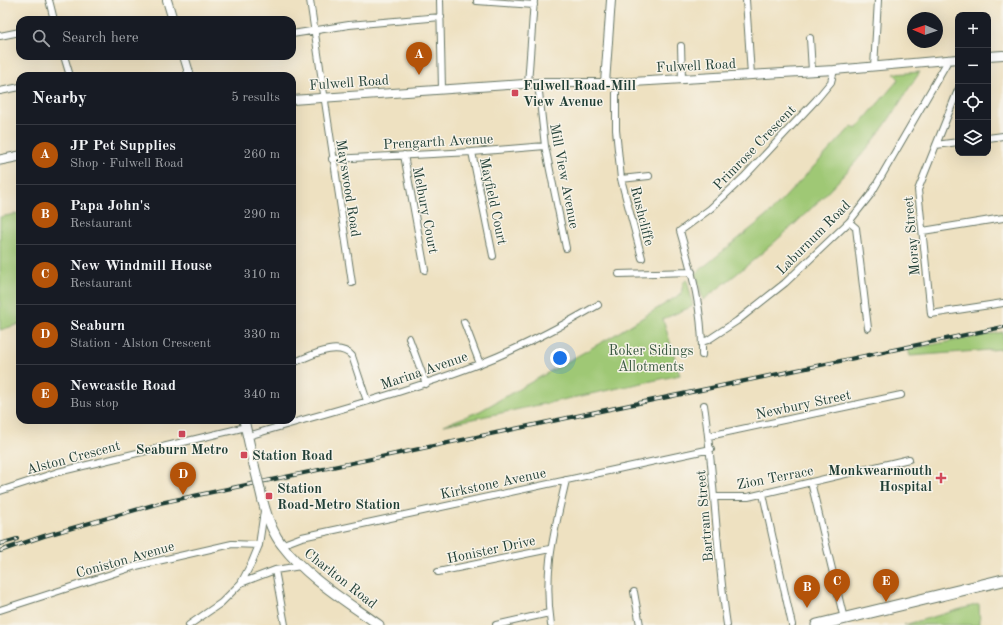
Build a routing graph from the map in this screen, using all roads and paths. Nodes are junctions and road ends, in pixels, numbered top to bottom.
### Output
1 (49, 0) edge
2 (167, 0) edge
3 (310, 0) edge
4 (440, 0) edge
5 (611, 0) edge
6 (746, 0) edge
7 (878, 0) edge
8 (477, 1) edge
9 (534, 2) edge
10 (53, 16) edge
11 (172, 16) edge
12 (441, 17) junction
13 (314, 29) junction
14 (16, 33) edge
15 (296, 33) edge
16 (0, 36) edge
17 (810, 38) dead end
18 (680, 46) dead end
19 (1003, 55) edge
20 (991, 56) edge
21 (955, 59) edge
22 (65, 60) edge
23 (185, 60) edge
24 (949, 60) junction
25 (874, 66) junction
26 (834, 70) junction
27 (812, 71) junction
28 (69, 72) edge
29 (189, 72) edge
30 (751, 75) junction
31 (682, 79) junction
32 (538, 83) junction
33 (605, 83) junction
34 (616, 83) junction
35 (528, 84) junction
36 (16, 88) edge
37 (442, 89) junction
38 (0, 92) edge
39 (324, 97) junction
40 (955, 98) edge
41 (296, 100) edge
42 (1003, 136) edge
43 (991, 138) edge
44 (955, 143) edge
45 (545, 146) junction
46 (936, 146) junction
47 (472, 152) junction
48 (404, 155) junction
49 (16, 157) edge
50 (332, 159) junction
51 (0, 160) edge
52 (649, 176) dead end
53 (621, 179) junction
54 (1003, 218) edge
55 (849, 222) junction
56 (923, 231) junction
57 (566, 248) dead end
58 (494, 256) dead end
59 (642, 258) dead end
60 (425, 270) dead end
61 (692, 272) junction
62 (618, 274) dead end
63 (352, 283) dead end
64 (1003, 303) edge
65 (598, 305) dead end
66 (464, 322) dead end
67 (868, 328) dead end
68 (409, 338) dead end
69 (702, 342) junction
70 (702, 355) dead end
71 (296, 362) edge
72 (480, 364) junction
73 (426, 384) junction
74 (901, 395) dead end
75 (367, 401) junction
76 (704, 405) dead end
77 (296, 417) edge
78 (264, 424) edge
79 (246, 428) edge
80 (709, 436) junction
81 (710, 449) junction
82 (909, 459) dead end
83 (566, 480) junction
84 (811, 482) junction
85 (0, 491) edge
86 (763, 494) junction
87 (714, 497) junction
88 (265, 509) junction
89 (281, 544) junction
90 (259, 545) junction
91 (550, 549) junction
92 (301, 566) junction
93 (275, 570) junction
94 (438, 572) dead end
95 (1003, 580) edge
96 (241, 582) junction
97 (634, 592) dead end
98 (0, 610) edge
99 (549, 613) junction
100 (844, 619) junction
101 (191, 625) edge
102 (285, 625) edge
103 (379, 625) edge
104 (496, 625) edge
105 (551, 625) edge
106 (640, 625) edge
107 (727, 625) edge
108 (792, 625) edge
109 (818, 625) edge

1 - 10 street
2 - 11 street
3 - 13 street, Mayswood Road
4 - 12 street
5 - 33 street
6 - 30 street
7 - 25 street
8 - 9 street
9 - 35 street
12 - 13 street
12 - 37 street
13 - 15 street
13 - 39 street, Mayswood Road
14 - 16 street
17 - 27 street
18 - 31 street
19 - 20 street
21 - 24 street, Fulwell Road
22 - 28 street
23 - 29 street
24 - 25 street, Fulwell Road
24 - 55 street, Laburnum Road
25 - 26 street, Fulwell Road
26 - 27 street, Fulwell Road
26 - 61 street, Primrose Crescent
27 - 30 street, Fulwell Road
30 - 31 street, Fulwell Road
31 - 34 street, Fulwell Road
32 - 33 street, Fulwell Road
32 - 35 street, Fulwell Road
32 - 45 street, Mill View Avenue
33 - 34 street, Fulwell Road
34 - 53 street, Rushcliffe
35 - 37 street, Fulwell Road
36 - 38 street
37 - 39 street, Fulwell Road
39 - 41 street, Fulwell Road
39 - 50 street, Mayswood Road
40 - 46 street, Moray Street
42 - 43 street
44 - 46 street
45 - 47 street, Prengarth Avenue
45 - 57 street, Mill View Avenue
46 - 56 street, Moray Street
47 - 48 street, Prengarth Avenue
47 - 58 street, Mayfield Court
48 - 50 street, Prengarth Avenue
48 - 60 street, Melbury Court
49 - 51 main road
50 - 63 street, Mayswood Road
52 - 53 street, Rushcliffe
53 - 59 street, Rushcliffe
54 - 56 street
55 - 67 street
55 - 69 street, Laburnum Road
56 - 64 street, Moray Street
61 - 62 street
61 - 69 street
65 - 72 street, Marina Avenue
66 - 72 street
68 - 73 street
69 - 70 street
71 - 75 street
72 - 73 street, Marina Avenue
73 - 75 street, Marina Avenue
74 - 80 street, Newbury Street
75 - 77 street, Marina Avenue
76 - 80 street, Bartram Street
78 - 79 street, Marina Avenue
79 - 85 street, Alston Crescent
79 - 88 main road, bridge
80 - 81 street, Bartram Street
81 - 83 street, Kirkstone Avenue
81 - 87 street, Bartram Street
82 - 84 street, Zion Terrace
83 - 89 street, Kirkstone Avenue
83 - 91 street
84 - 86 street, Zion Terrace
84 - 100 street
86 - 87 street, Zion Terrace
86 - 108 street
87 - 107 street, Bartram Street
88 - 89 main road, Charlton Road
88 - 90 street
89 - 92 main road, Charlton Road
90 - 96 street
90 - 98 street, Coniston Avenue
91 - 94 street, Honister Drive
91 - 99 street
92 - 93 street
92 - 103 main road, Charlton Road
93 - 96 street
93 - 102 street
95 - 100 highway
96 - 101 street
97 - 106 street
99 - 104 street
99 - 105 street
100 - 109 highway

